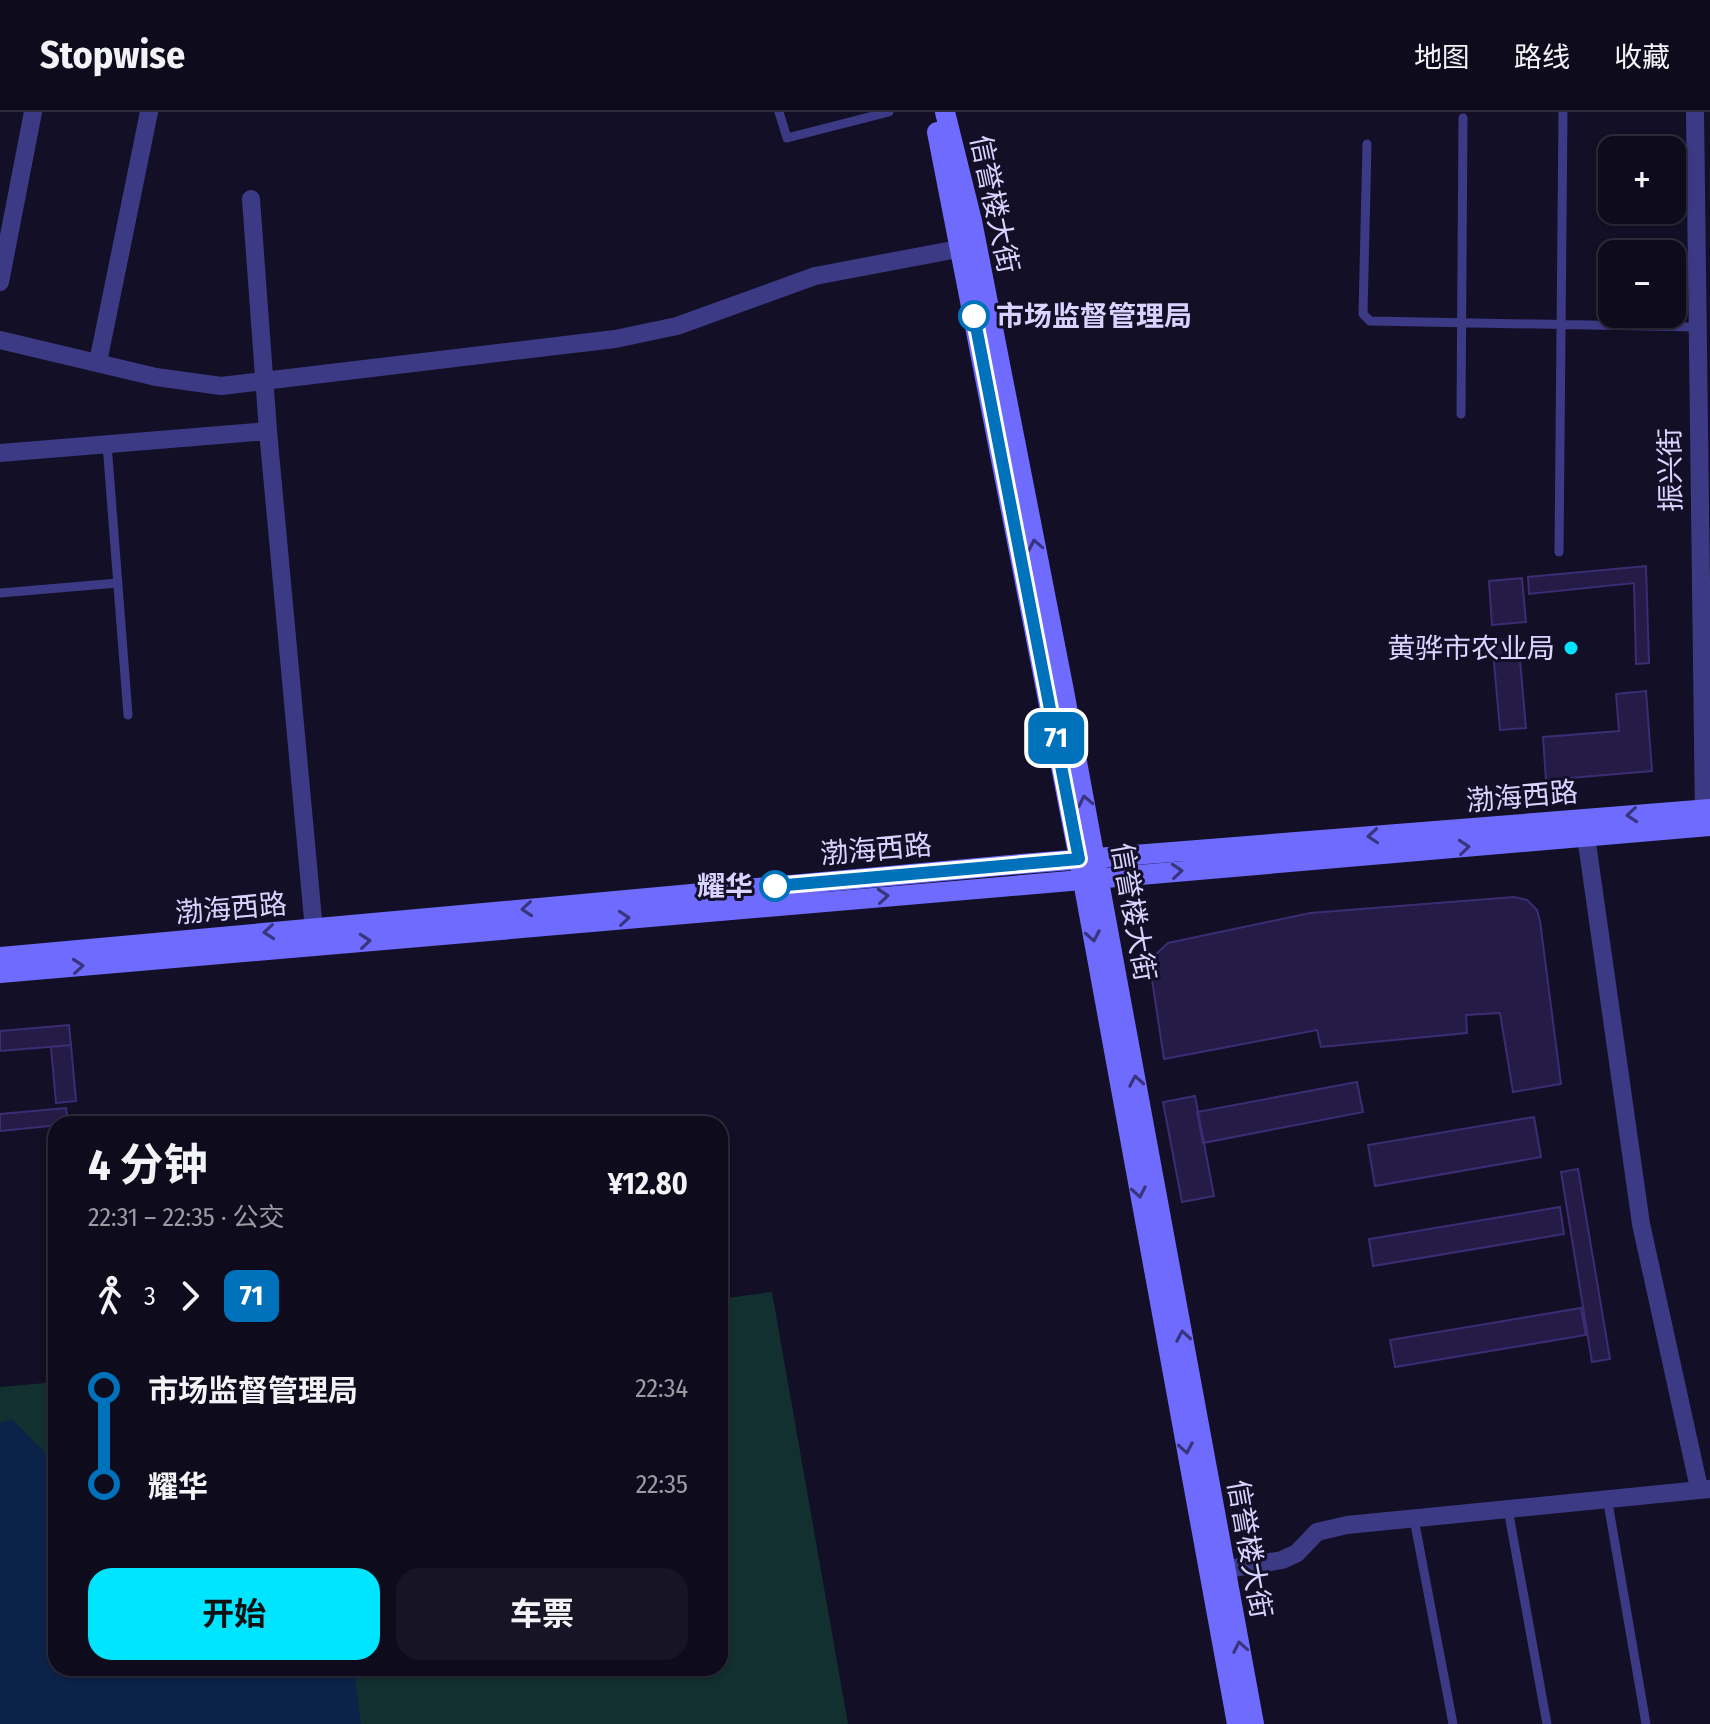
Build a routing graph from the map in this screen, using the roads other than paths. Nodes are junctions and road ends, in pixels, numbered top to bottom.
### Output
1 (33, 112) edge
2 (149, 112) edge
3 (779, 112) edge
4 (889, 112) edge
5 (933, 112) edge
6 (945, 112) edge
7 (1563, 112) edge
8 (1695, 112) edge
9 (1463, 118) dead end
10 (1367, 144) dead end
11 (251, 199) dead end
12 (969, 246) junction
13 (0, 282) edge
14 (1461, 324) junction
15 (1560, 326) junction
16 (1695, 327) junction
17 (0, 340) edge
18 (98, 362) junction
19 (264, 378) junction
20 (1461, 414) dead end
21 (268, 431) junction
22 (107, 444) junction
23 (0, 453) edge
24 (1559, 552) dead end
25 (118, 583) junction
26 (0, 593) edge
27 (128, 715) dead end
28 (1707, 818) edge
29 (1585, 828) junction
30 (1089, 868) junction
31 (314, 937) junction
32 (0, 957) edge
33 (0, 973) edge
34 (1705, 1488) edge
35 (1607, 1497) junction
36 (1508, 1509) junction
37 (1414, 1519) junction
38 (1217, 1571) junction
39 (1237, 1724) edge
40 (1254, 1724) edge
41 (1453, 1724) edge
42 (1547, 1724) edge
43 (1646, 1724) edge

1 - 13 street
2 - 18 street
3 - 4 lane
5 - 12 main road, 信誉楼大街
6 - 12 main road, 信誉楼大街
7 - 15 lane
8 - 16 street, 振兴街
9 - 14 lane
10 - 14 lane
11 - 19 street
12 - 19 street
12 - 30 main road, 信誉楼大街
14 - 15 lane
14 - 20 lane
15 - 16 lane
15 - 24 lane
16 - 28 street, 振兴街
17 - 18 street
18 - 19 street
19 - 21 street
21 - 22 street
21 - 31 street
22 - 23 street
22 - 25 lane
25 - 26 lane
25 - 27 lane
28 - 29 main road, 渤海西路
29 - 30 main road, 渤海西路
29 - 34 street
30 - 31 main road, 渤海西路
30 - 38 main road, 信誉楼大街
31 -> 32 main road, 渤海西路
33 -> 31 main road, 渤海西路
34 - 35 street
35 - 36 street
35 - 43 lane
36 - 37 street
36 - 42 lane
37 - 38 street
37 - 41 lane
38 - 39 main road, 信誉楼大街
40 -> 38 main road, 信誉楼大街

